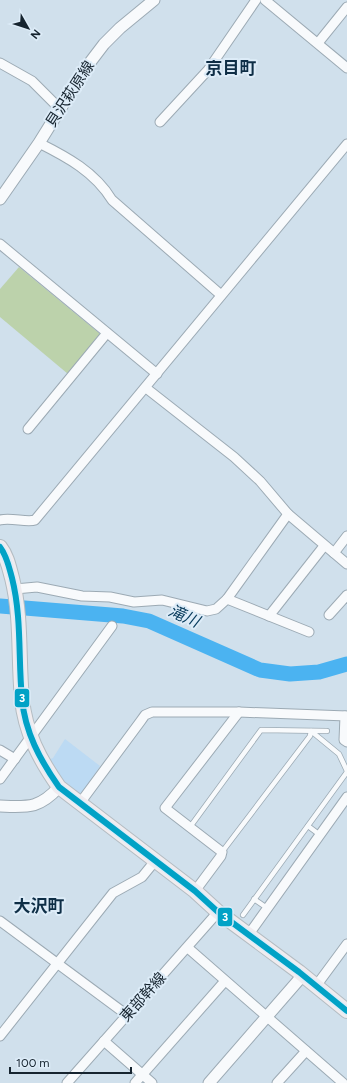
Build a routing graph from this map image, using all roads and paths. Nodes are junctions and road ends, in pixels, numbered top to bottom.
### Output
1 (154, 0) edge
2 (256, 0) edge
3 (265, 0) edge
4 (347, 7) edge
5 (318, 43) junction
6 (0, 63) edge
7 (347, 68) edge
8 (60, 109) junction
9 (160, 122) dead end
10 (39, 143) junction
11 (347, 144) edge
12 (0, 199) edge
13 (0, 244) edge
14 (221, 295) junction
15 (107, 333) junction
16 (157, 374) junction
17 (146, 388) junction
18 (28, 429) dead end
19 (288, 514) junction
20 (0, 520) edge
21 (347, 536) edge
22 (324, 546) junction
23 (0, 547) edge
24 (334, 553) junction
25 (347, 564) edge
26 (15, 592) junction
27 (347, 595) edge
28 (227, 599) junction
29 (329, 615) dead end
30 (269, 616) junction
31 (112, 626) dead end
32 (310, 632) dead end
33 (239, 712) junction
34 (346, 716) edge
35 (311, 731) junction
36 (327, 732) dead end
37 (30, 738) junction
38 (347, 742) edge
39 (0, 750) edge
40 (15, 759) junction
41 (347, 771) edge
42 (0, 779) edge
43 (59, 787) junction
44 (347, 797) edge
45 (80, 803) junction
46 (0, 806) edge
47 (308, 826) junction
48 (190, 828) junction
49 (320, 834) junction
50 (222, 852) junction
51 (155, 861) junction
52 (195, 891) junction
53 (254, 899) junction
54 (267, 908) junction
55 (218, 912) junction
56 (243, 914) dead end
57 (0, 921) edge
58 (249, 934) junction
59 (347, 944) edge
60 (188, 948) junction
61 (57, 963) junction
62 (303, 975) junction
63 (225, 981) junction
64 (316, 986) junction
65 (347, 1011) edge
66 (127, 1015) junction
67 (267, 1017) junction
68 (0, 1036) edge
69 (104, 1041) junction
70 (306, 1051) junction
71 (142, 1075) junction
72 (345, 1082) edge
73 (67, 1083) edge
74 (135, 1083) edge
75 (152, 1083) edge
76 (209, 1083) edge
77 (277, 1083) edge

1 - 8 street, 貝沢萩原線
2 - 9 street
3 - 5 street
4 - 5 street
5 - 7 street
6 - 8 street
8 - 10 street, 貝沢萩原線
10 - 12 street, 貝沢萩原線
10 - 14 street
11 - 14 street
13 - 15 street
14 - 16 street
15 - 16 street
15 - 18 street
16 - 17 street
17 - 19 street
17 - 20 street
19 - 22 street
19 - 28 street
21 - 24 street
22 - 24 street
22 - 30 street
23 - 26 main road
24 - 25 street
26 - 28 street
26 - 37 main road
27 - 29 street
28 - 30 street
30 - 32 street
31 - 37 street
33 - 34 street
33 - 45 street
33 - 48 street
34 - 38 street
35 - 36 lane
35 - 41 lane
35 - 48 lane
35 - 50 lane
37 - 40 street
37 - 43 main road
39 - 40 street
40 - 42 street
41 - 47 lane
43 - 45 main road
43 - 46 street
44 - 49 street
45 - 51 main road
47 - 49 lane
47 - 53 lane
48 - 50 street
49 - 54 street
50 - 52 street
51 - 52 main road
51 - 61 street
52 - 55 main road
53 - 54 lane
53 - 56 lane
54 - 58 street
55 - 58 main road
55 - 60 street, 東部幹線
57 - 61 street
58 - 62 main road
59 - 64 street
60 - 63 street
60 - 66 street, 東部幹線
61 - 66 street
61 - 68 street
62 - 64 main road
62 - 67 street
63 - 67 street
63 - 71 street
64 - 65 main road
66 - 69 street, 東部幹線
67 - 70 street
67 - 76 street
69 - 71 street
69 - 73 street, 東部幹線
70 - 72 street
70 - 77 street
71 - 74 street
71 - 75 street

